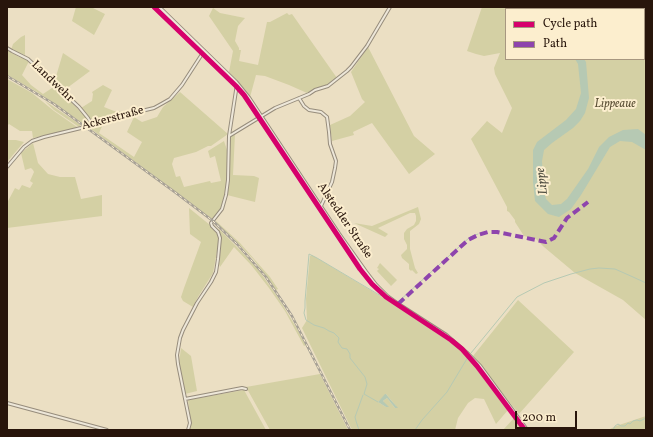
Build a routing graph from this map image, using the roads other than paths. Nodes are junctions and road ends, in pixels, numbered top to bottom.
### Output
1 (159, 7) edge
2 (390, 7) edge
3 (7, 48) edge
4 (204, 51) junction
5 (237, 84) junction
6 (299, 98) junction
7 (262, 116) junction
8 (91, 123) junction
9 (229, 136) junction
10 (7, 166) edge
11 (321, 206) junction
12 (246, 389) dead end
13 (185, 399) junction
14 (7, 403) edge
15 (107, 430) edge
16 (188, 430) edge
17 (527, 430) edge

1 - 4 street, Alstedder Straße
2 - 6 street
3 - 8 street, Landwehr
4 - 5 street, Alstedder Straße
4 - 8 street, Ackerstraße
5 - 7 street, Alstedder Straße
5 - 9 street
6 - 7 street
6 - 11 street
7 - 9 street
7 - 11 street, Alstedder Straße
8 - 10 street, Ackerstraße
9 - 13 street
11 - 17 street, Alstedder Straße
12 - 13 street
13 - 16 street
14 - 15 street

